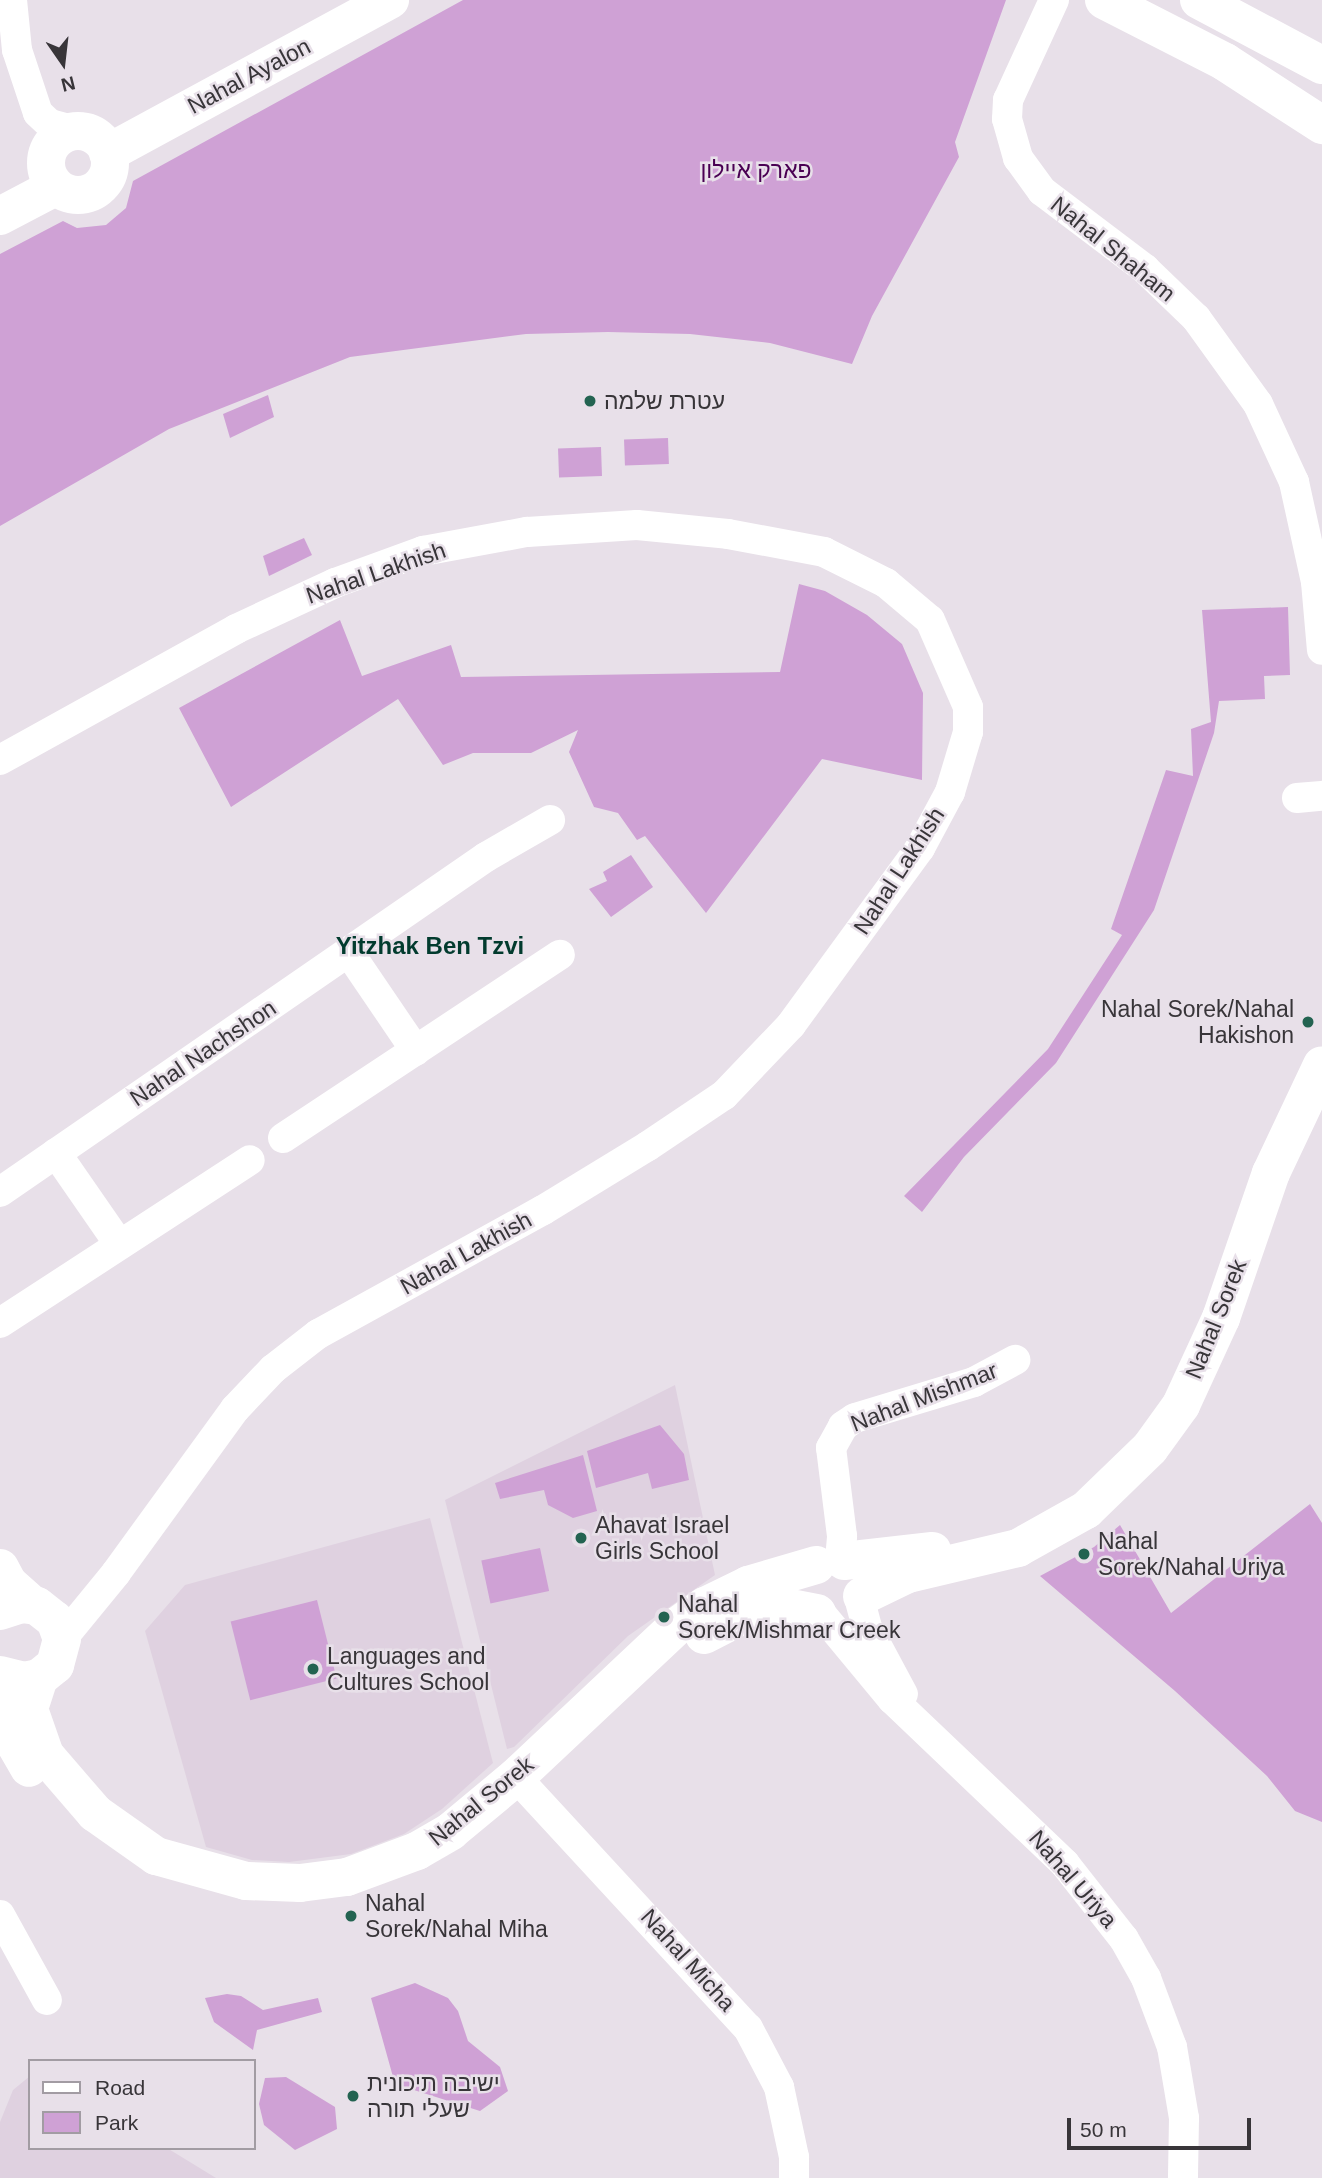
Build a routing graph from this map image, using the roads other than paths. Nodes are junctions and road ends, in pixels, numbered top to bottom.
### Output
1 (12, 0) edge
2 (349, 0) edge
3 (390, 0) edge
4 (1054, 0) edge
5 (1104, 0) edge
6 (1199, 0) edge
7 (1322, 65) edge
8 (1322, 125) edge
9 (93, 140) junction
10 (50, 177) junction
11 (0, 193) edge
12 (0, 216) edge
13 (1322, 650) edge
14 (0, 760) edge
15 (550, 820) dead end
16 (350, 954) junction
17 (560, 955) dead end
18 (416, 1051) junction
19 (1322, 1065) edge
20 (283, 1138) dead end
21 (55, 1153) junction
22 (250, 1160) dead end
23 (0, 1192) edge
24 (119, 1244) junction
25 (0, 1323) edge
26 (1015, 1360) dead end
27 (1051, 1531) junction
28 (833, 1562) junction
29 (0, 1568) edge
30 (861, 1598) junction
31 (821, 1615) junction
32 (34, 1616) edge
33 (0, 1675) edge
34 (39, 1678) junction
35 (0, 1708) edge
36 (932, 1734) junction
37 (523, 1784) junction
38 (0, 1915) edge
39 (47, 2000) dead end
40 (794, 2178) edge
41 (1183, 2178) edge

1 - 9 street
2 - 9 street, Nahal Ayalon
3 - 9 street, Nahal Ayalon
4 - 13 street, Nahal Shaham
5 - 8 street
6 - 7 street
9 - 10 street
9 - 10 street
10 - 11 street
10 - 12 street
14 - 32 street, Nahal Lakhish
15 - 16 street, Nahal Nachshon
16 - 18 street
16 - 21 street, Nahal Nachshon
17 - 18 street
18 - 20 street
19 - 27 street, Nahal Sorek
21 - 23 street, Nahal Nachshon
21 - 24 street
22 - 24 street
24 - 25 street
26 - 28 street, Nahal Mishmar
27 - 28 street, Nahal Sorek
27 - 30 street, Nahal Sorek
28 - 30 street
28 - 31 street
28 - 37 street, Nahal Sorek
29 - 32 street
30 - 31 street
30 - 36 street, Nahal Uriya
31 - 36 street, Nahal Uriya
31 - 37 street, Nahal Sorek
32 - 34 street
33 - 34 street
34 - 37 street, Nahal Sorek
35 - 37 street, Nahal Sorek
36 - 41 street, Nahal Uriya
37 - 40 street, Nahal Micha
38 - 39 street

